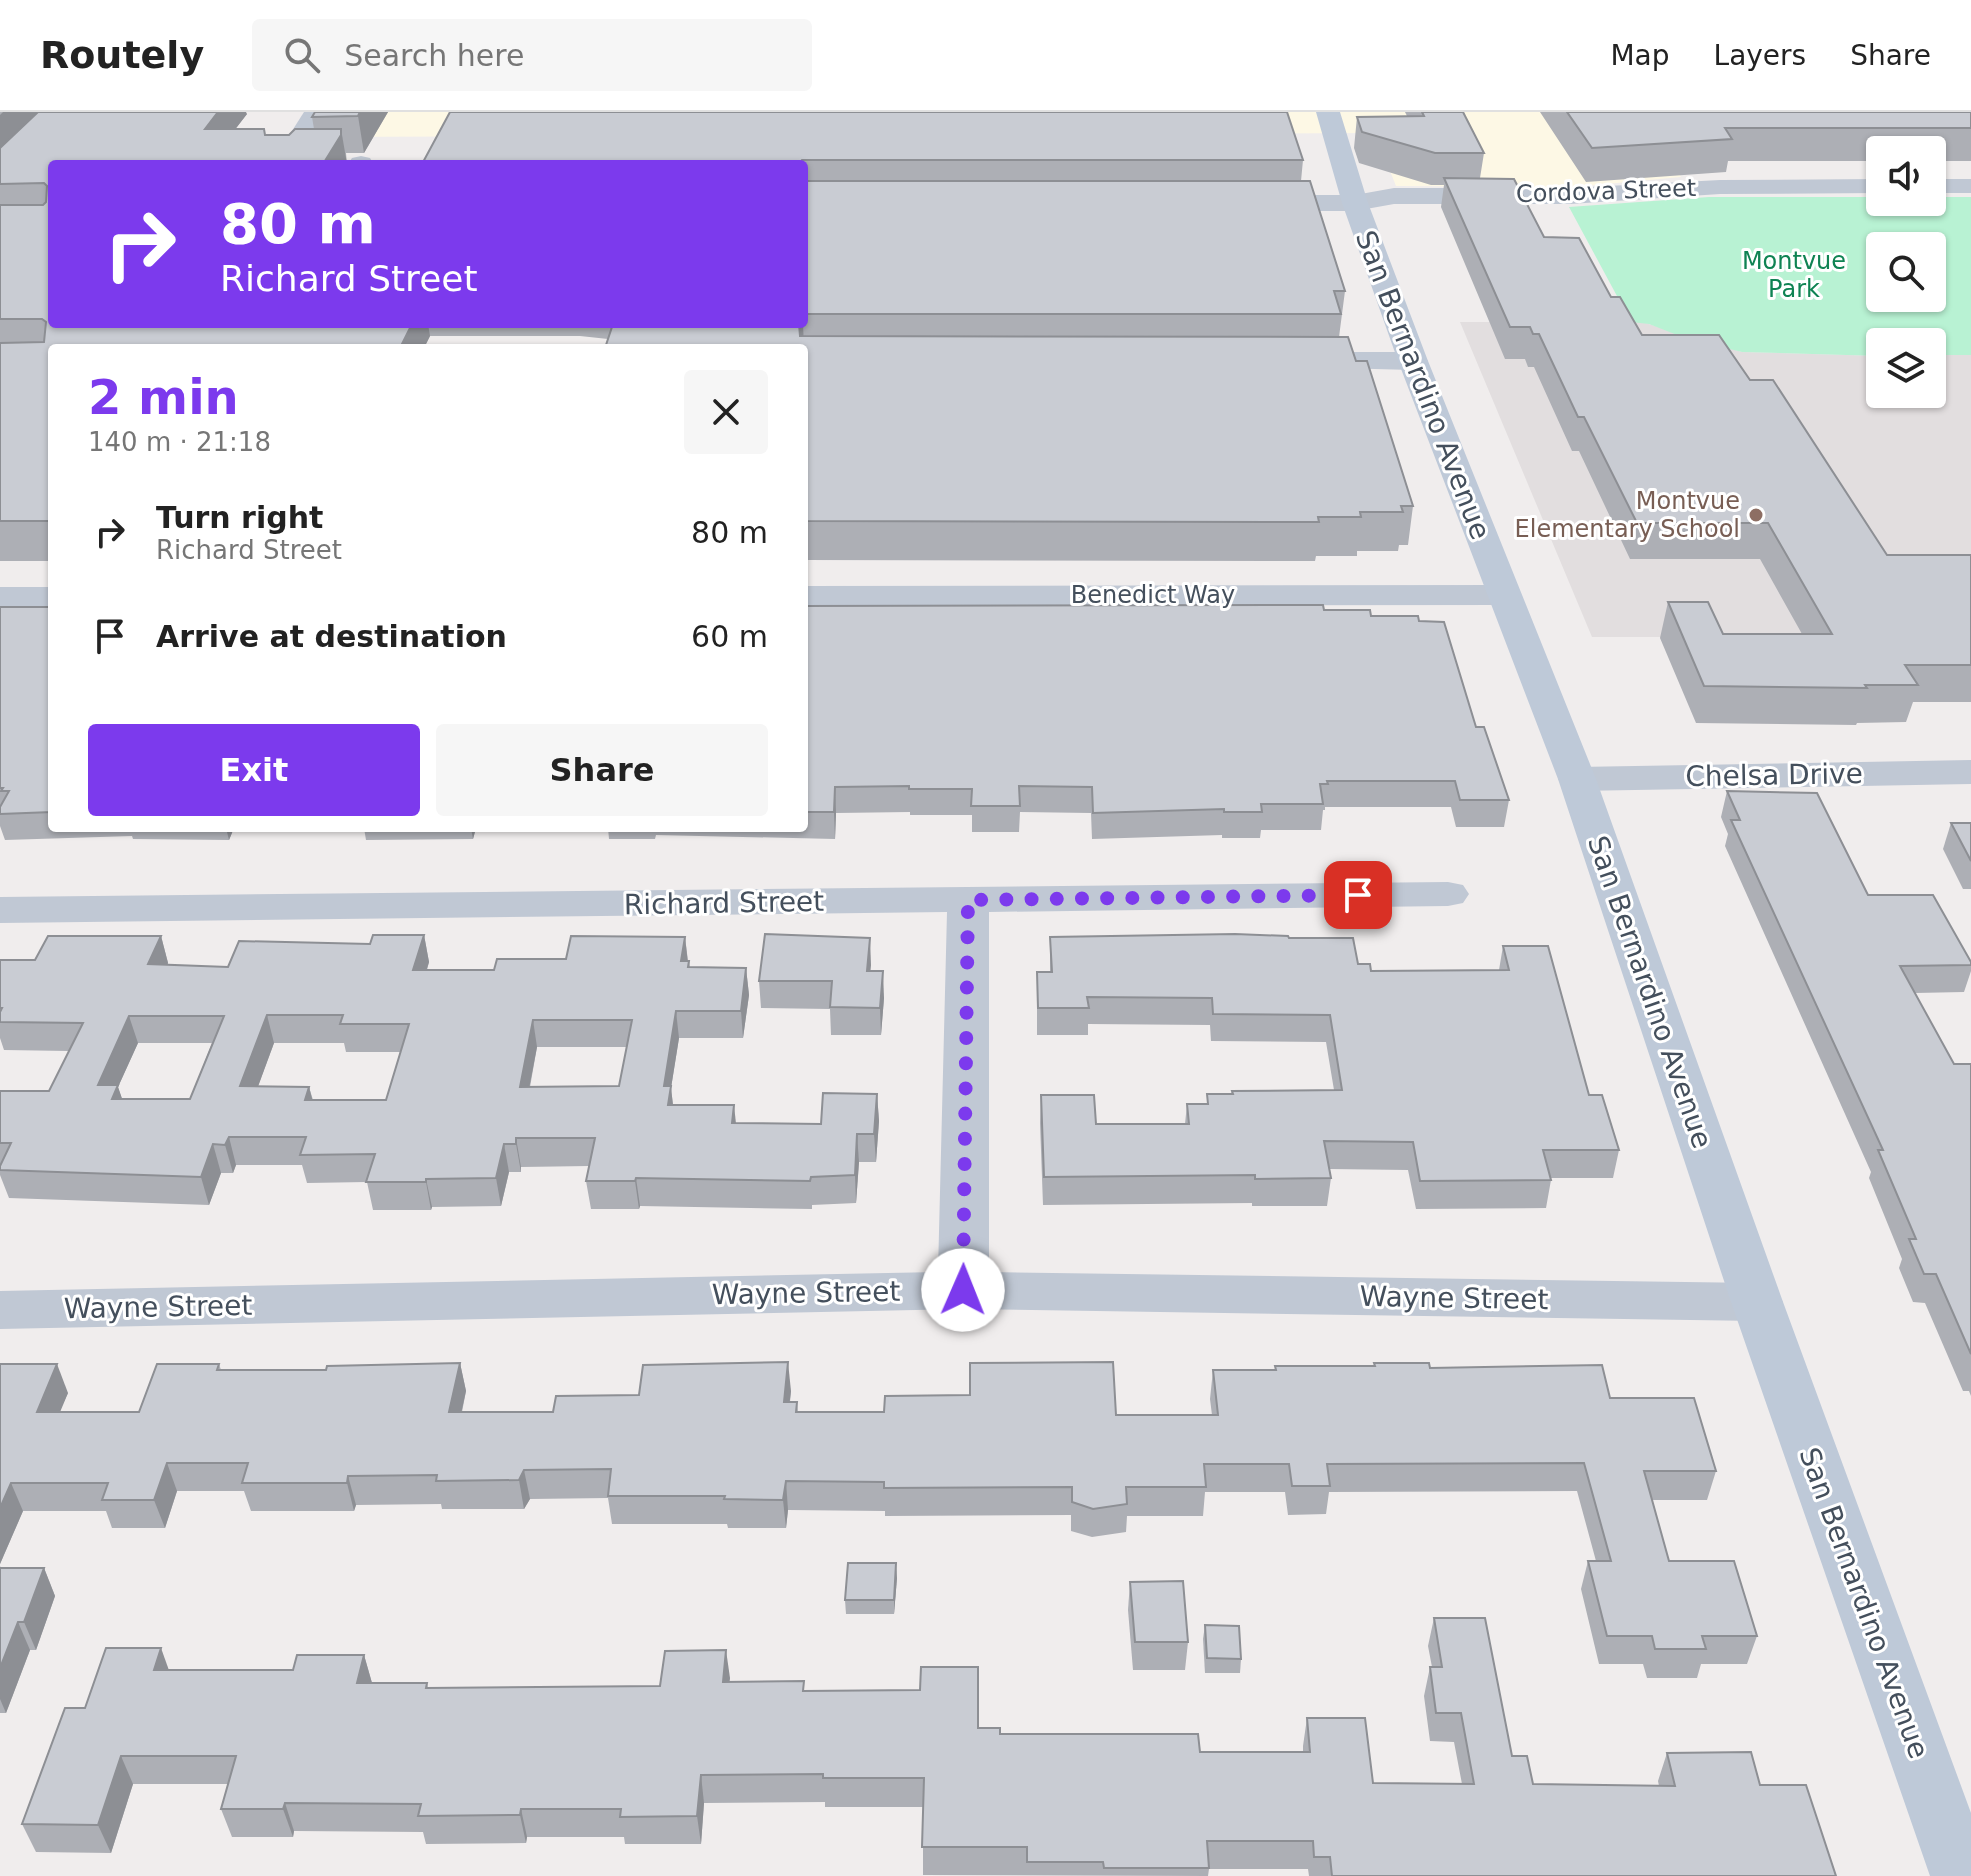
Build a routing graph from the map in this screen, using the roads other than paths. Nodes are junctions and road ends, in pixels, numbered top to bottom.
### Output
1 (316, 112) edge
2 (1328, 112) edge
3 (286, 160) edge
4 (1866, 186) edge
5 (1946, 186) edge
6 (1971, 186) edge
7 (1228, 203) edge
8 (1355, 203) junction
9 (1277, 361) edge
10 (1413, 361) junction
11 (1502, 595) junction
12 (808, 596) edge
13 (0, 597) edge
14 (48, 597) edge
15 (1971, 772) edge
16 (1577, 779) junction
17 (1448, 894) dead end
18 (968, 900) junction
19 (0, 910) edge
20 (963, 1290) junction
21 (1757, 1302) junction
22 (0, 1310) edge
23 (1962, 1876) edge

1 - 3 street
2 - 8 main road, San Bernardino Avenue
4 - 8 street, Cordova Street
5 - 6 street
7 - 8 street, Cordova Street
8 - 10 main road, San Bernardino Avenue
9 - 10 street
10 - 11 main road, San Bernardino Avenue
11 - 12 street, Benedict Way
11 - 16 main road, San Bernardino Avenue
13 - 14 street
15 - 16 street, Chelsa Drive
16 - 21 main road, San Bernardino Avenue
17 - 18 street, Richard Street
18 - 19 street, Richard Street
18 - 20 street
20 - 21 street, Wayne Street
20 - 22 street, Wayne Street
21 - 23 main road, San Bernardino Avenue

